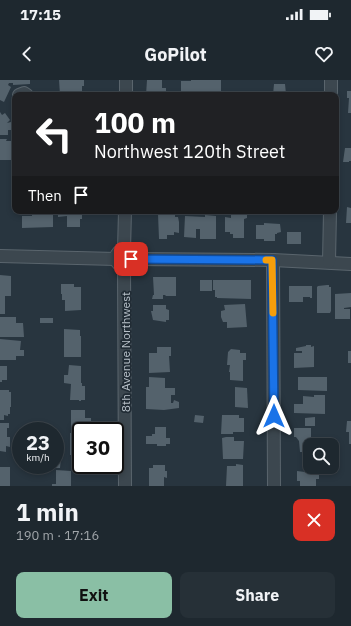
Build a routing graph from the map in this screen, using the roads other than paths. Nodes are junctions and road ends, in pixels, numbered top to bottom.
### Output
1 (126, 80) edge
2 (331, 80) edge
3 (126, 92) edge
4 (331, 92) edge
5 (125, 214) edge
6 (330, 214) edge
7 (0, 256) edge
8 (124, 258) junction
9 (272, 260) junction
10 (329, 262) junction
11 (351, 264) edge
12 (125, 486) edge
13 (274, 486) edge

1 - 3 street
2 - 4 street
5 - 8 street, 8th Avenue Northwest
6 - 10 street
7 - 8 street
8 - 9 street
8 - 12 street, 8th Avenue Northwest
9 - 10 street
9 - 13 street
10 - 11 street

